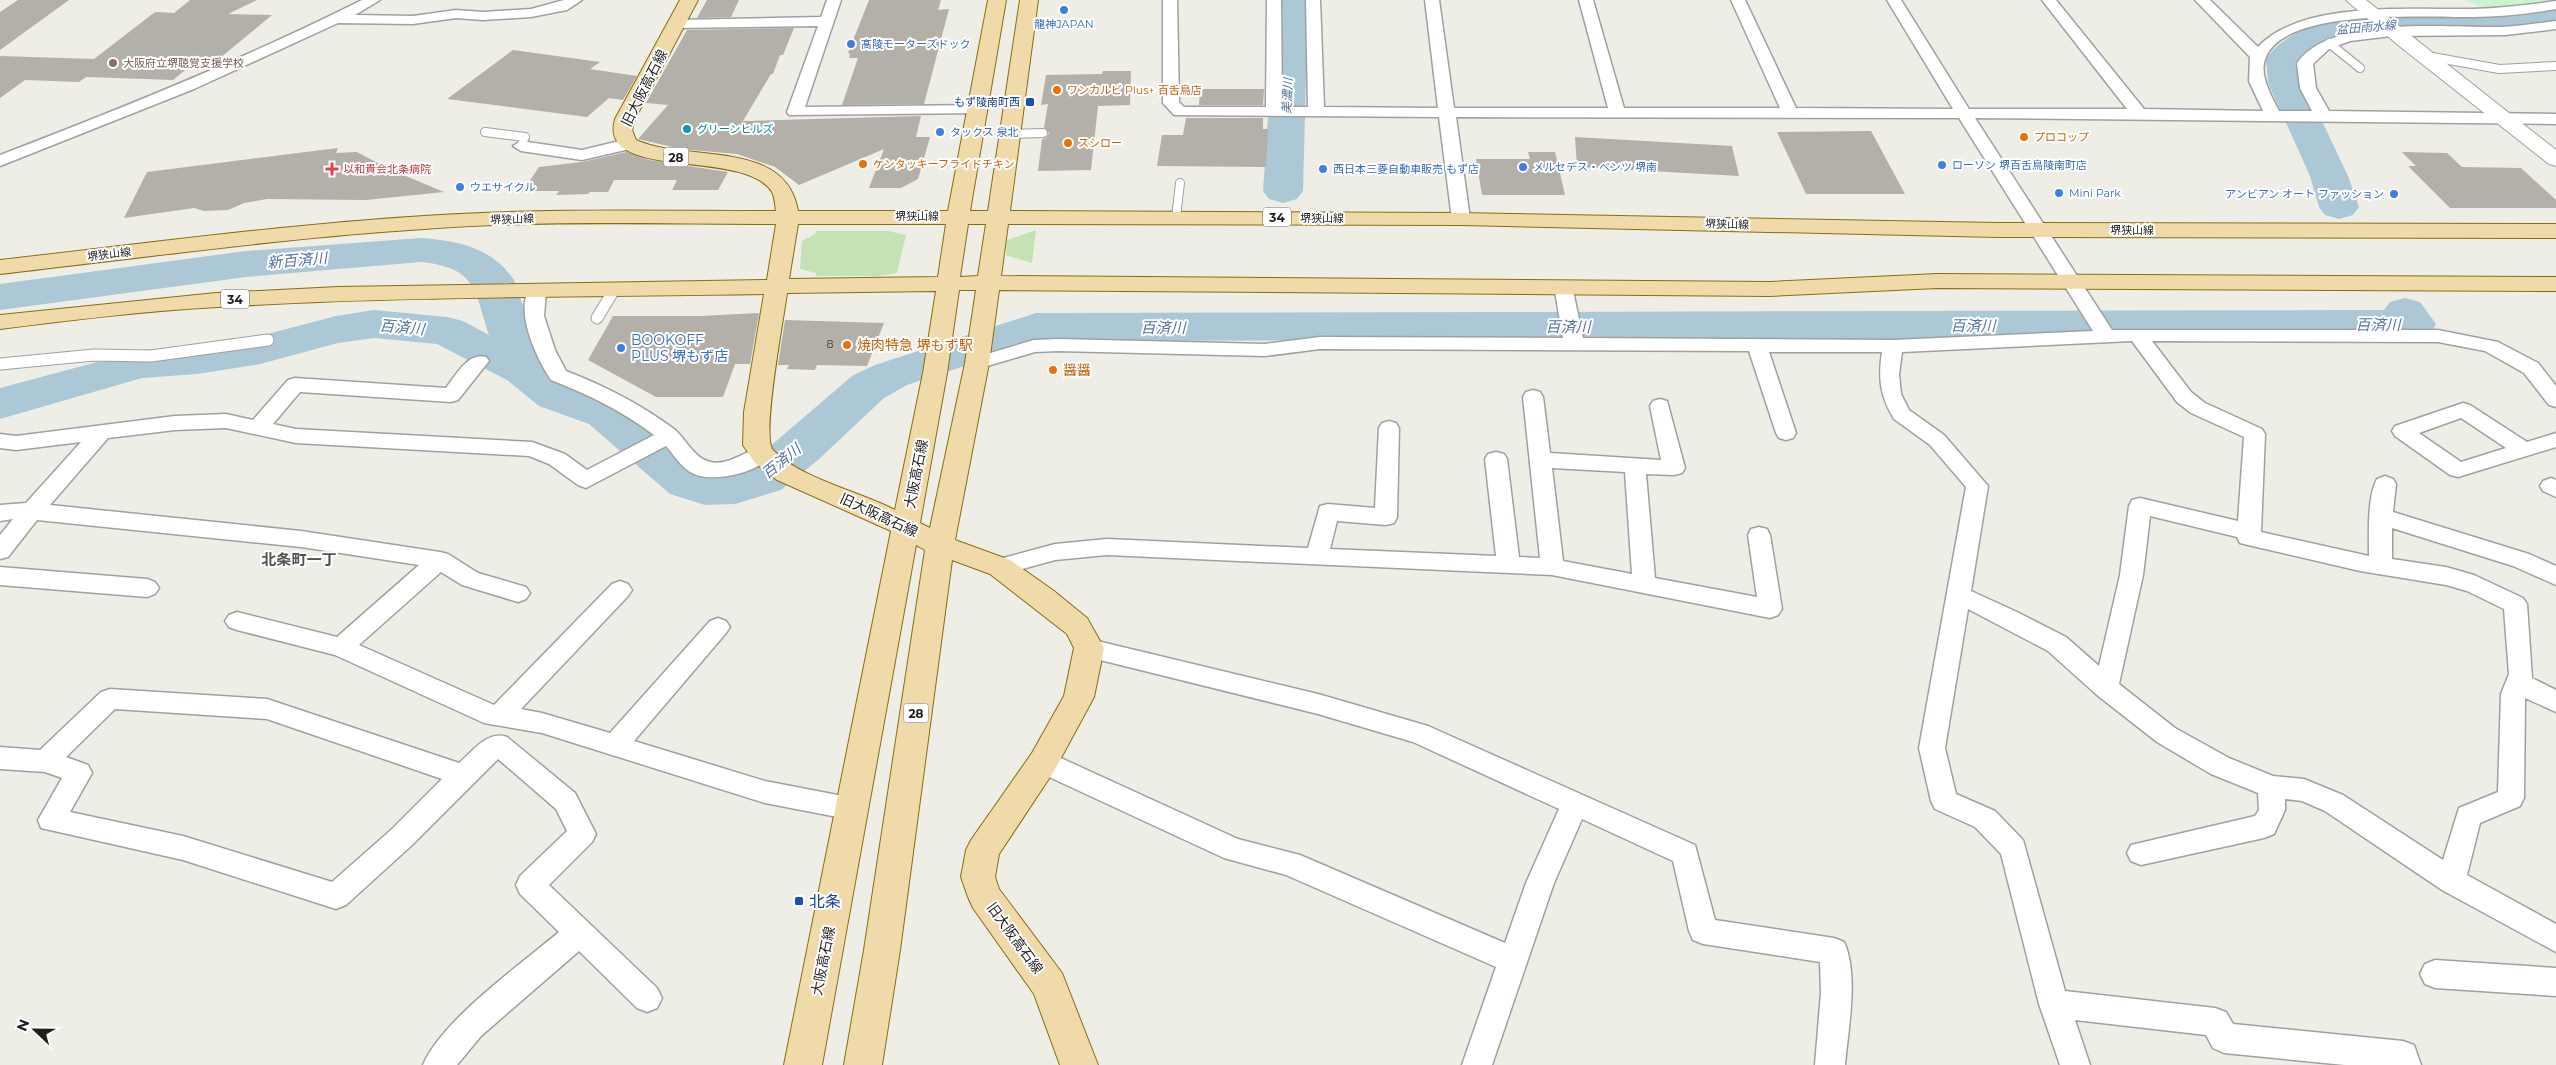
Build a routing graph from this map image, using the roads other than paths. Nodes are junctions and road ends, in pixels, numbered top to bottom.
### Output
1 (338, 0) edge
2 (575, 0) edge
3 (689, 0) edge
4 (834, 0) edge
5 (997, 0) edge
6 (1029, 0) edge
7 (1170, 0) edge
8 (1274, 0) edge
9 (1313, 0) edge
10 (1432, 0) edge
11 (1586, 0) edge
12 (1738, 0) edge
13 (1894, 0) edge
14 (2049, 0) edge
15 (2202, 0) edge
16 (2355, 0) edge
17 (2459, 0) edge
18 (370, 1) edge
19 (2556, 5) edge
20 (2475, 13) junction
21 (333, 19) junction
22 (826, 22) junction
23 (2380, 22) junction
24 (677, 24) junction
25 (2556, 25) edge
26 (2329, 43) junction
27 (2258, 56) junction
28 (2423, 56) junction
29 (2556, 66) edge
30 (2360, 68) dead end
31 (977, 110) junction
32 (1277, 112) junction
33 (1311, 112) junction
34 (1447, 113) junction
35 (1618, 114) junction
36 (1791, 114) junction
37 (1964, 114) junction
38 (2139, 114) junction
39 (2276, 116) junction
40 (2319, 116) junction
41 (2506, 117) junction
42 (2556, 118) edge
43 (485, 132) dead end
44 (1043, 133) dead end
45 (1009, 134) junction
46 (628, 144) junction
47 (521, 146) joint
48 (2556, 160) edge
49 (0, 161) edge
50 (1180, 183) dead end
51 (958, 216) junction
52 (788, 217) junction
53 (996, 217) junction
54 (1176, 217) junction
55 (1461, 219) junction
56 (2038, 230) junction
57 (2556, 231) edge
58 (0, 268) edge
59 (2072, 281) junction
60 (988, 283) junction
61 (948, 284) junction
62 (2556, 284) edge
63 (777, 286) junction
64 (1563, 286) junction
65 (614, 290) junction
66 (528, 292) junction
67 (597, 318) dead end
68 (0, 322) edge
69 (2104, 332) junction
70 (2137, 335) junction
71 (268, 340) dead end
72 (1573, 341) junction
73 (1757, 345) junction
74 (1893, 346) junction
75 (978, 352) junction
76 (478, 361) dead end
77 (0, 364) edge
78 (1533, 396) dead end
79 (2556, 400) edge
80 (1660, 406) dead end
81 (258, 428) junction
82 (1389, 428) dead end
83 (102, 432) junction
84 (1786, 433) dead end
85 (669, 436) junction
86 (2556, 440) edge
87 (0, 442) edge
88 (2524, 450) junction
89 (763, 455) junction
90 (1496, 459) dead end
91 (1540, 460) junction
92 (1635, 466) junction
93 (2385, 484) dead end
94 (31, 512) junction
95 (0, 513) edge
96 (2381, 516) junction
97 (906, 526) junction
98 (2250, 532) junction
99 (1759, 535) dead end
100 (940, 544) junction
101 (0, 550) edge
102 (1317, 557) junction
103 (440, 560) junction
104 (1508, 565) junction
105 (2380, 566) junction
106 (1000, 567) junction
107 (1552, 567) junction
108 (2552, 570) edge
109 (0, 576) edge
110 (1644, 584) junction
111 (147, 588) dead end
112 (620, 590) dead end
113 (518, 593) dead end
114 (1958, 595) junction
115 (237, 621) dead end
116 (718, 627) dead end
117 (340, 647) junction
118 (1089, 648) junction
119 (2518, 682) junction
120 (2106, 688) junction
121 (2556, 702) edge
122 (500, 716) junction
123 (616, 744) junction
124 (0, 758) edge
125 (45, 760) junction
126 (1043, 762) junction
127 (463, 775) junction
128 (2271, 787) junction
129 (1575, 804) junction
130 (853, 809) junction
131 (2142, 853) dead end
132 (2452, 881) junction
133 (579, 933) junction
134 (2554, 944) edge
135 (1513, 960) junction
136 (2435, 974) dead end
137 (2556, 982) edge
138 (647, 998) dead end
139 (2054, 1004) junction
140 (438, 1065) edge
141 (803, 1065) edge
142 (863, 1065) edge
143 (1079, 1065) edge
144 (1477, 1065) edge
145 (1830, 1065) edge
146 (2075, 1065) edge
147 (2406, 1065) edge

1 - 18 street
2 - 21 street
3 - 24 main road, 旧大阪高石線
4 - 22 street
5 - 31 main road, 大阪高石線
6 - 45 main road, 28
7 - 32 street
8 - 32 street
9 - 33 street
10 - 34 street
11 - 35 street
12 - 36 street
13 - 37 street
14 - 38 street
15 - 27 street
16 - 23 street
17 - 20 street
18 - 21 street
19 - 20 street
20 - 23 street
21 - 49 street
22 - 24 street
22 - 31 street
23 - 25 street
23 - 26 street
23 - 27 street
23 - 28 street
24 - 46 main road, 旧大阪高石線
26 - 30 lane
26 - 40 street
27 - 39 street
28 - 29 lane
28 - 41 street
31 - 51 main road, 大阪高石線
32 - 33 street
33 - 34 street
34 - 35 street
34 - 55 street
35 - 36 street
36 - 37 street
37 - 38 street
37 - 56 street
38 - 39 street
39 - 40 street
40 - 41 street
41 - 42 street
41 - 48 street
43 - 47 lane
44 - 45 lane
45 - 53 main road, 28
46 - 47 street
46 - 52 main road, 旧大阪高石線 / 28
50 - 54 lane
51 - 52 main road, 堺狭山線 / 34
51 - 53 main road, 堺狭山線 / 34
51 - 61 main road, 大阪高石線
52 - 58 main road, 堺狭山線 / 34
52 - 63 main road, 旧大阪高石線 / 28
53 - 54 main road, 堺狭山線 / 34
53 - 60 main road, 28
54 - 55 main road, 堺狭山線 / 34
55 - 56 main road, 堺狭山線 / 34
56 - 57 main road, 堺狭山線 / 34
56 - 59 street
59 - 62 main road, 34
59 - 64 main road, 34
59 - 69 street
60 - 61 main road, 34
60 - 64 main road, 34
60 - 75 main road, 28
61 - 63 main road, 34
61 - 97 main road, 大阪高石線
63 - 65 main road, 34
63 - 89 main road, 旧大阪高石線 / 28
64 - 72 street
65 - 66 main road, 34
65 - 67 lane
66 - 68 main road, 34
66 - 85 street
69 - 70 street
69 - 74 street
70 - 79 street
70 - 98 street
71 - 77 lane
72 - 73 street
72 - 75 street
73 - 74 street
73 - 84 street
74 - 114 street
75 - 100 main road, 28
76 - 81 street
78 - 91 street
80 - 92 street
81 - 83 street
81 - 85 street
82 - 102 street
83 - 87 street
83 - 94 street
85 - 89 street
86 - 88 street
88 - 88 street
89 - 97 main road, 旧大阪高石線
90 - 104 street
91 - 92 street
91 - 107 street
92 - 110 street
93 - 96 street
94 - 95 street
94 - 101 street
94 - 103 street
96 - 105 street
96 - 108 street
97 - 100 main road, 旧大阪高石線
97 - 130 main road, 大阪高石線
98 - 105 street
98 - 120 street
99 - 110 street
100 - 106 main road, 旧大阪高石線
100 - 142 main road, 28
102 - 104 street
102 - 106 street
103 - 113 street
103 - 117 street
104 - 107 street
105 - 119 street
106 - 118 main road, 旧大阪高石線
107 - 110 street
109 - 111 street
112 - 122 street
114 - 120 street
114 - 139 street
115 - 117 street
116 - 123 street
117 - 122 street
118 - 126 main road, 旧大阪高石線
118 - 129 street
119 - 121 street
119 - 132 street
120 - 128 street
122 - 123 street
123 - 130 street
124 - 125 street
125 - 127 street
125 - 127 street
126 - 135 street
126 - 143 main road, 旧大阪高石線
127 - 133 street
128 - 131 street
128 - 132 street
129 - 135 street
129 - 145 street
130 - 141 main road, 大阪高石線
132 - 134 street
133 - 138 street
133 - 140 street
135 - 144 street
136 - 137 street
139 - 146 street
139 - 147 street

